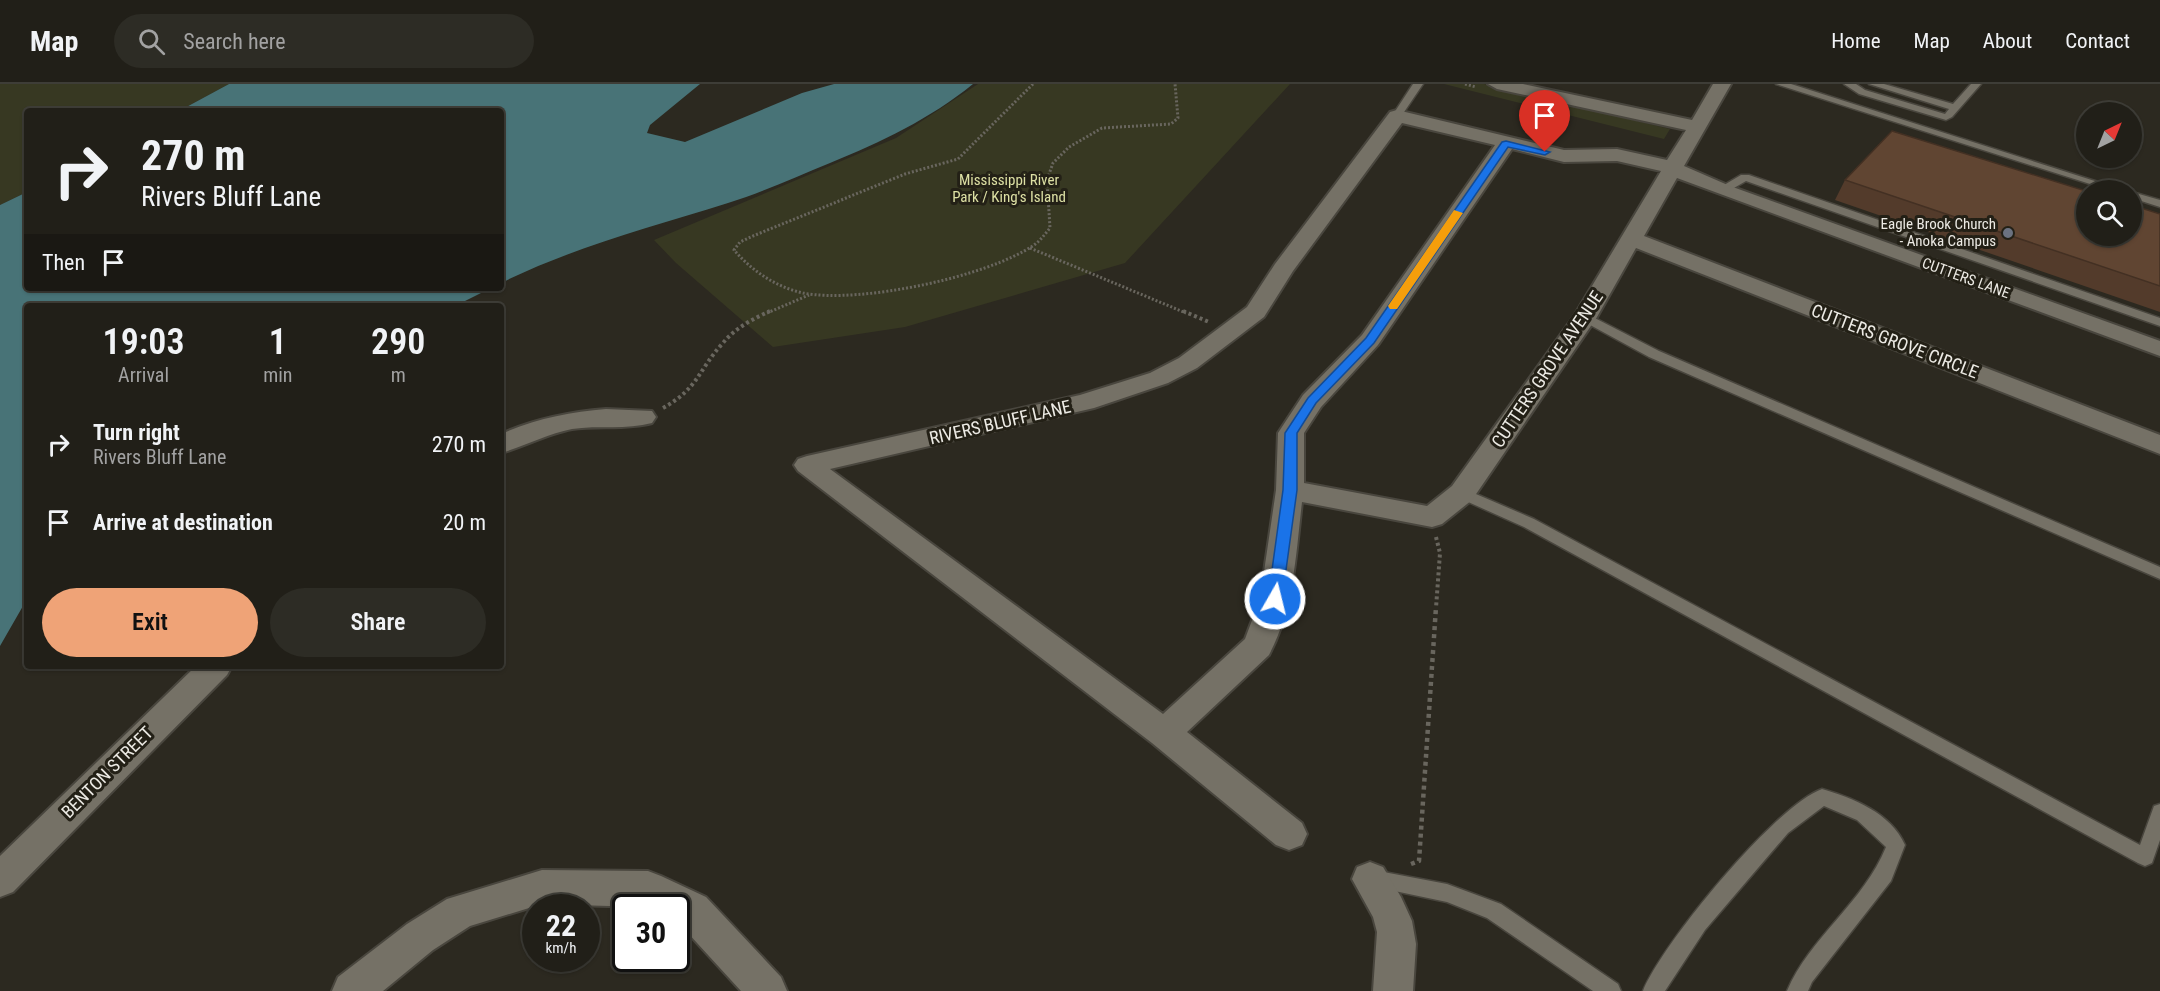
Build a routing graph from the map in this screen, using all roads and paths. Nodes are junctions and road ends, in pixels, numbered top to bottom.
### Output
1 (1033, 84) edge
2 (1175, 84) edge
3 (1418, 84) edge
4 (1497, 84) edge
5 (1722, 84) edge
6 (1781, 84) edge
7 (1849, 84) edge
8 (1874, 84) edge
9 (1976, 84) edge
10 (1955, 108) junction
11 (1396, 116) junction
12 (1946, 117) junction
13 (1695, 126) junction
14 (1932, 132) junction
15 (1506, 144) junction
16 (1671, 168) junction
17 (2086, 180) edge
18 (1723, 190) junction
19 (2142, 198) edge
20 (2160, 204) edge
21 (1630, 238) junction
22 (1029, 248) junction
23 (810, 294) junction
24 (1585, 317) junction
25 (2160, 322) edge
26 (1231, 331) junction
27 (2160, 349) edge
28 (644, 417) joint
29 (504, 443) edge
30 (2160, 445) edge
31 (1290, 490) junction
32 (1462, 493) junction
33 (1432, 517) junction
34 (2160, 573) edge
35 (213, 669) edge
36 (1164, 733) junction
37 (2160, 812) edge
38 (1289, 834) dead end
39 (1371, 879) junction
40 (0, 880) edge
41 (352, 991) edge
42 (767, 991) edge
43 (1394, 991) edge
44 (1611, 991) edge
45 (1653, 991) edge
46 (1797, 991) edge

1 - 23 path
2 - 22 path
3 - 11 lane
4 - 13 street
5 - 13 street, CUTTERS GROVE AVENUE
6 - 14 lane
7 - 12 lane
8 - 10 lane
9 - 10 lane
10 - 12 lane
11 - 15 street
11 - 26 street, RIVERS BLUFF LANE
12 - 14 lane
13 - 16 street, CUTTERS GROVE AVENUE
14 - 17 lane
15 - 16 street
15 - 31 street
16 - 18 street, CUTTERS LANE
16 - 21 street, CUTTERS GROVE AVENUE
18 - 25 lane
18 - 27 street, CUTTERS LANE
19 - 20 lane
21 - 24 street, CUTTERS GROVE AVENUE
21 - 30 street, CUTTERS GROVE CIRCLE
22 - 23 path
22 - 26 path
23 - 28 path
24 - 32 street, CUTTERS GROVE AVENUE
24 - 34 lane
26 - 36 street, RIVERS BLUFF LANE
28 - 29 street
31 - 33 street
31 - 36 street
32 - 33 street, CUTTERS GROVE AVENUE
32 - 37 lane
33 - 39 path
35 - 40 street, BENTON STREET
36 - 38 street, RIVERS BLUFF LANE
39 - 43 street
39 - 44 lane
41 - 42 street
45 - 46 lane

